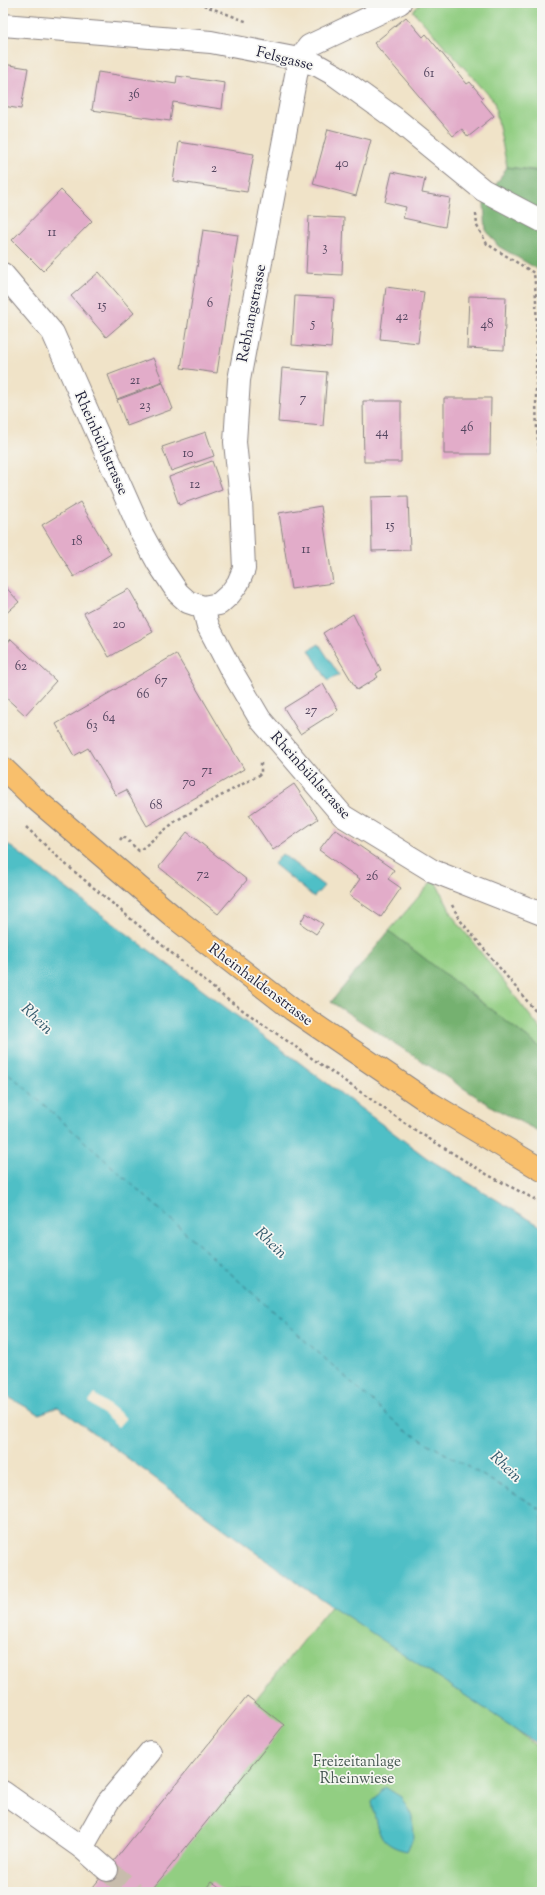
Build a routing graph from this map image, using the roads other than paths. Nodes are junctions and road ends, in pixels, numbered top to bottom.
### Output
1 (400, 3) edge
2 (3, 26) edge
3 (299, 59) junction
4 (542, 221) edge
5 (3, 274) edge
6 (203, 607) junction
7 (3, 768) edge
8 (542, 914) edge
9 (542, 1170) edge
10 (150, 1752) dead end
11 (3, 1792) edge
12 (82, 1848) junction
13 (107, 1870) tunnel mouth

1 - 3 street
2 - 3 street, Felsgasse
3 - 4 street, Felsgasse
3 - 6 street, Rebhangstrasse
5 - 6 street, Rheinbühlstrasse
6 - 8 street, Rheinbühlstrasse
7 - 9 main road, Rheinhaldenstrasse
10 - 12 street
11 - 12 street
12 - 13 street

